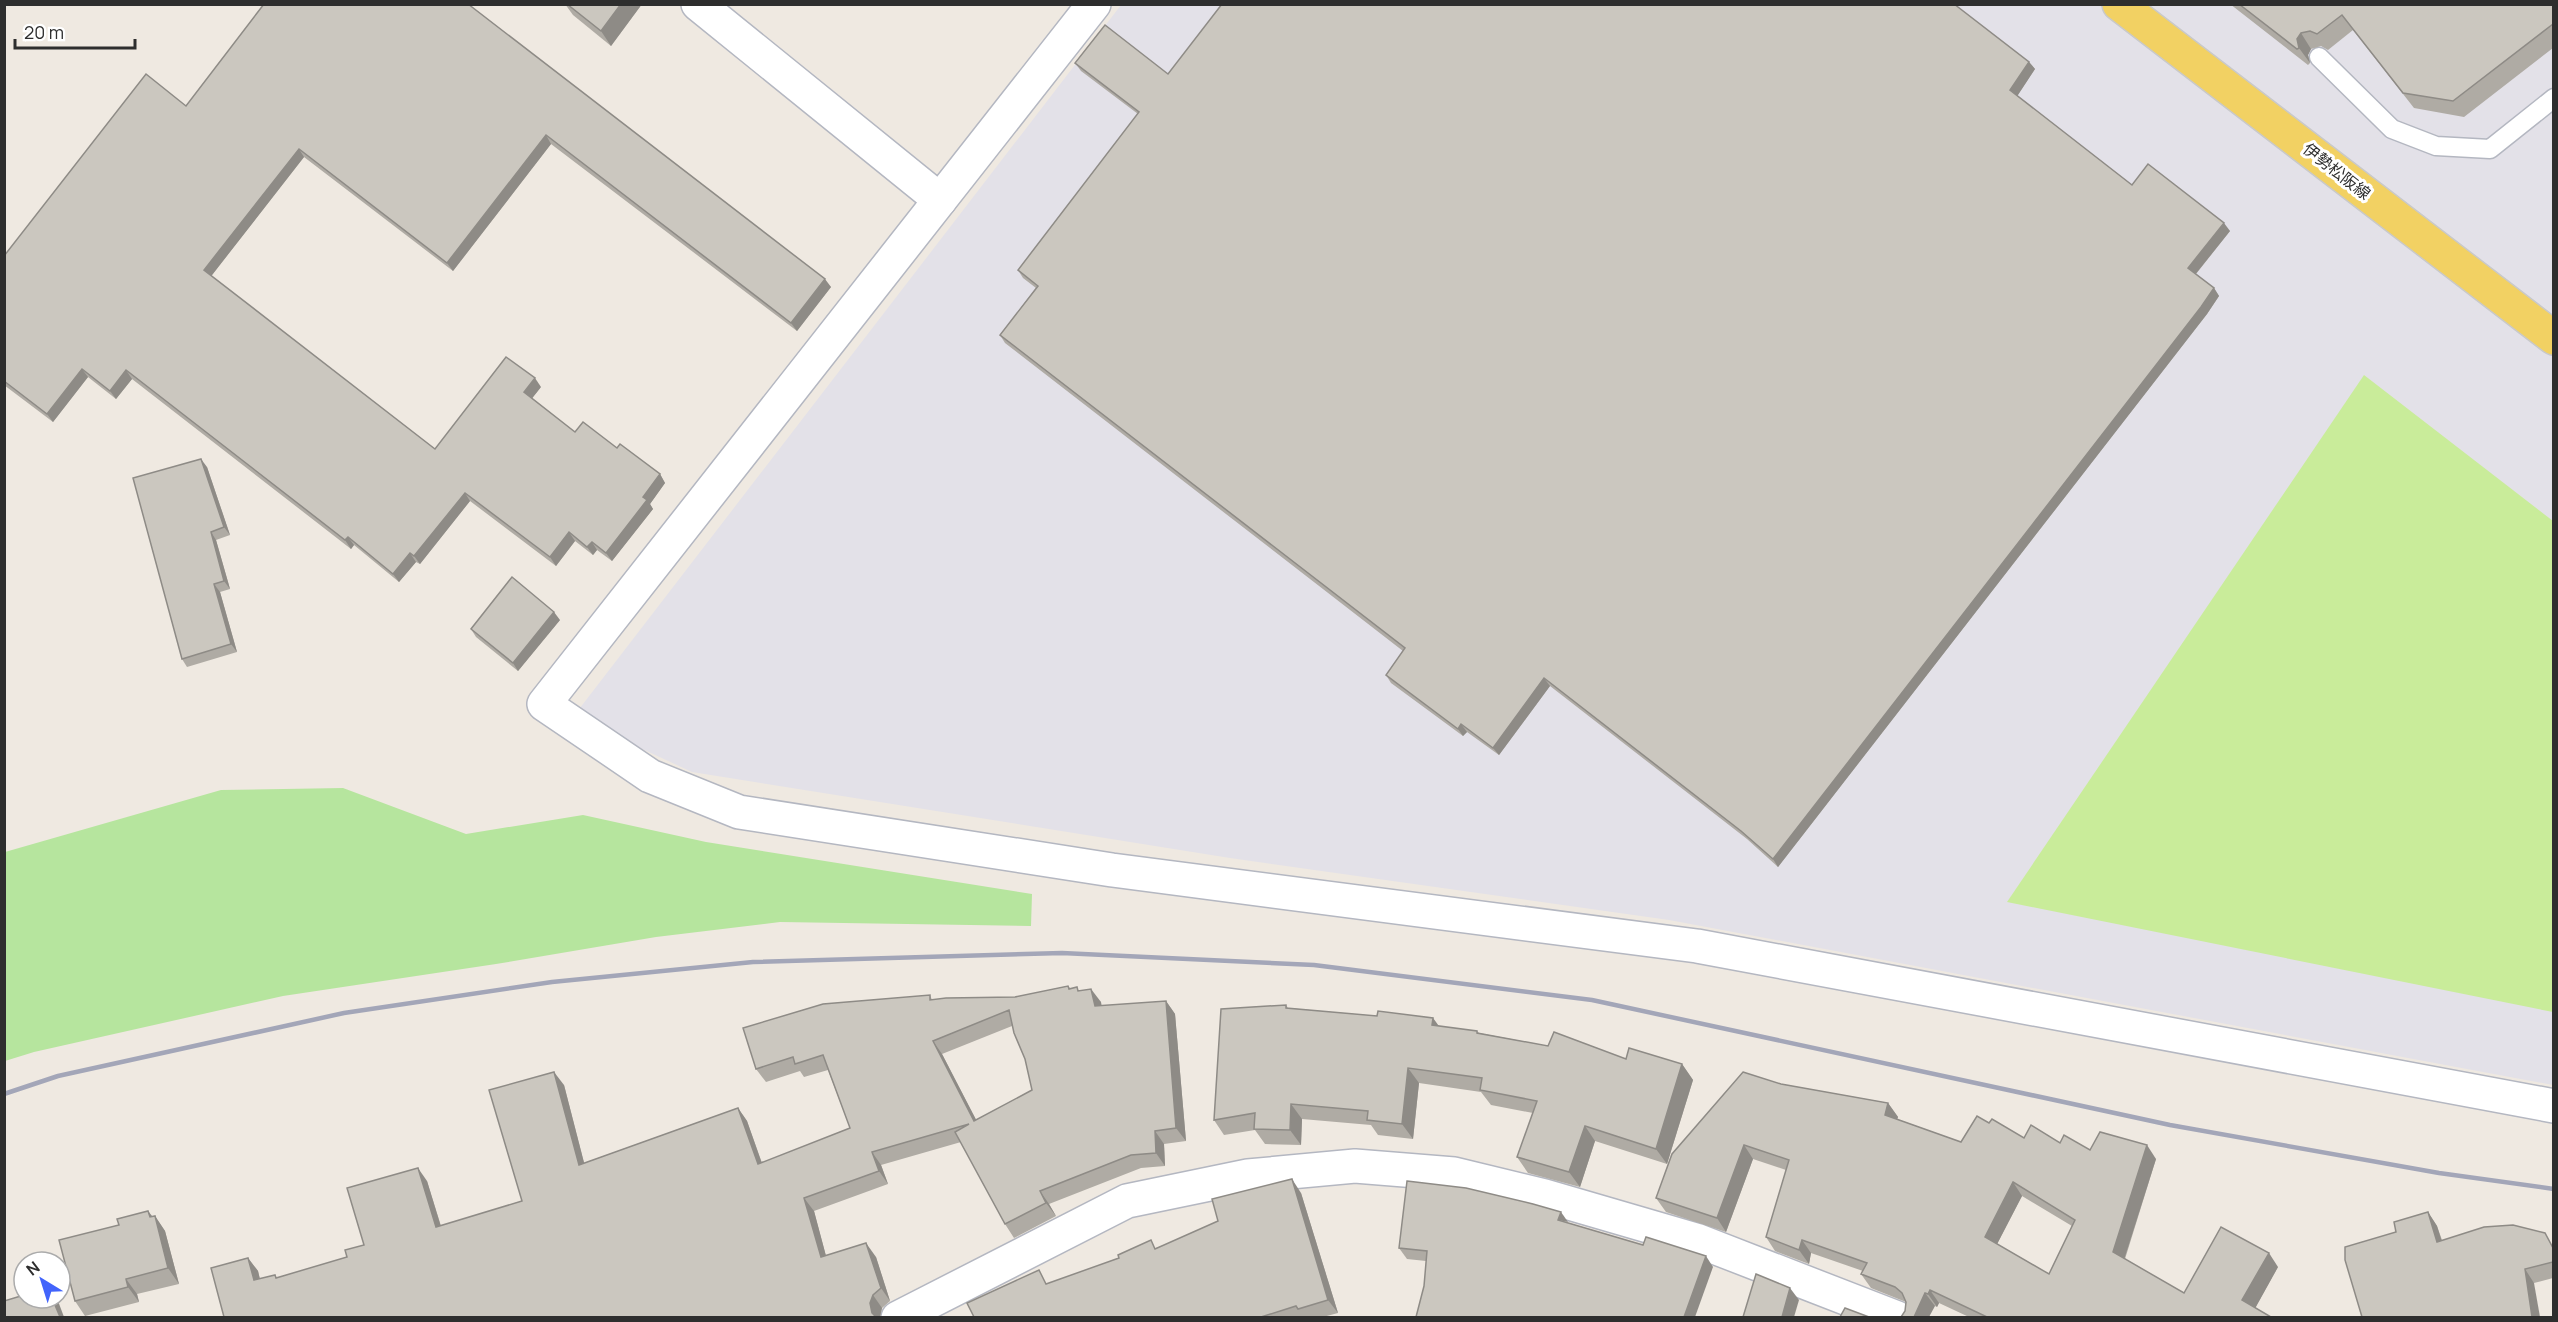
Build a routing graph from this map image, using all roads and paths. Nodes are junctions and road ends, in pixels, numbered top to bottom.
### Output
1 (698, 4) edge
2 (1094, 4) edge
3 (2119, 4) edge
4 (2319, 57) dead end
5 (2553, 98) edge
6 (940, 200) junction
7 (2553, 338) edge
8 (2553, 1106) edge
9 (898, 1317) edge
10 (1897, 1317) edge

1 - 6 street
2 - 6 street
3 - 7 main road, 伊勢松阪線
4 - 5 lane
6 - 8 street
9 - 10 street

